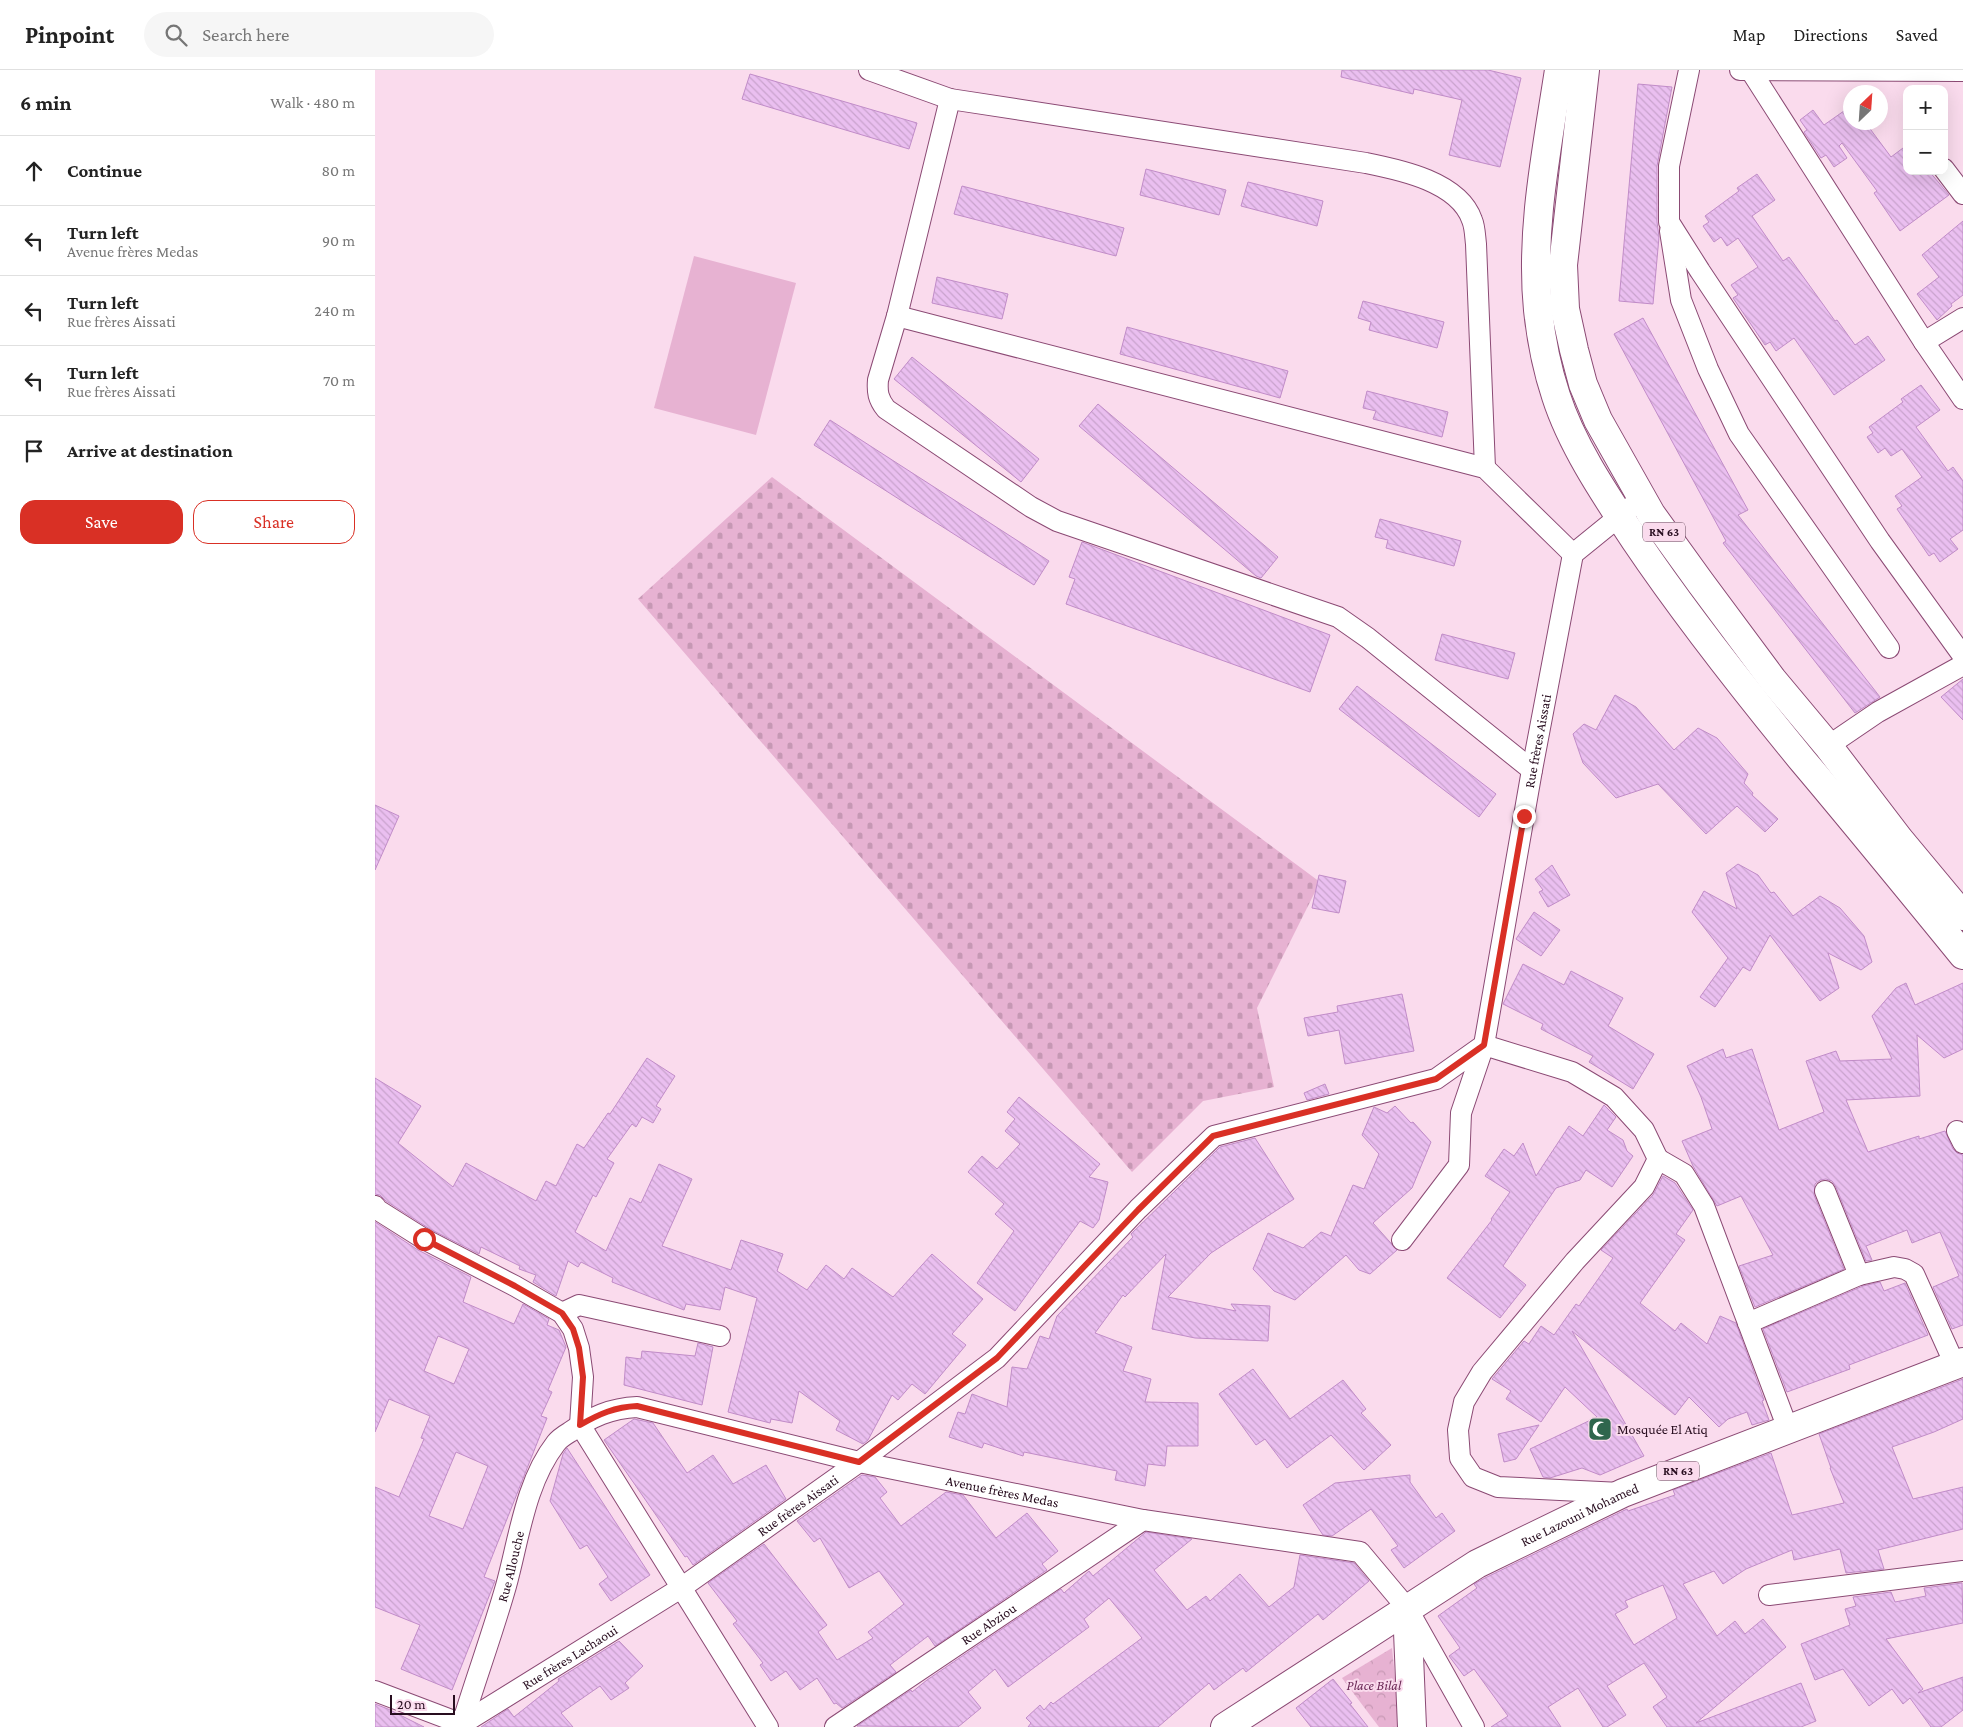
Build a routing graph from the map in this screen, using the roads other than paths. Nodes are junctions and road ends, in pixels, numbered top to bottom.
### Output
1 (869, 70) edge
2 (1559, 70) edge
3 (1585, 70) edge
4 (1689, 70) edge
5 (1953, 70) edge
6 (1745, 71) edge
7 (950, 99) junction
8 (1948, 174) edge
9 (1963, 194) edge
10 (1669, 222) junction
11 (897, 316) junction
12 (1963, 318) edge
13 (1924, 342) junction
14 (1963, 399) edge
15 (1485, 468) junction
16 (1642, 498) junction
17 (1619, 516) junction
18 (1573, 554) junction
19 (1889, 648) dead end
20 (1963, 656) edge
21 (1963, 665) edge
22 (1828, 746) junction
23 (1532, 770) junction
24 (1963, 916) edge
25 (1963, 955) edge
26 (1484, 1045) junction
27 (1658, 1159) junction
28 (1825, 1191) dead end
29 (375, 1206) edge
30 (1402, 1240) dead end
31 (1859, 1275) junction
32 (562, 1313) junction
33 (1748, 1323) junction
34 (719, 1336) dead end
35 (1959, 1364) edge
36 (580, 1425) junction
37 (1788, 1429) junction
38 (859, 1462) junction
39 (1623, 1493) junction
40 (1143, 1520) junction
41 (1963, 1571) edge
42 (681, 1588) junction
43 (1769, 1595) dead end
44 (1407, 1608) junction
45 (375, 1691) edge
46 (461, 1725) edge
47 (768, 1727) edge
48 (835, 1727) edge
49 (1225, 1727) edge
50 (1413, 1727) edge
51 (1474, 1727) edge

1 - 7 street
2 - 17 main road
3 - 16 main road, RN 63
4 - 10 street
5 - 6 street
6 - 13 street
7 - 11 street
7 - 15 street
8 - 9 street
10 - 19 street
10 - 20 street
11 - 15 street
11 - 23 street
12 - 13 street
13 - 14 street
15 - 18 street
16 - 17 street
16 - 22 main road, RN 63
17 - 18 street
17 - 25 main road
18 - 23 street, Rue frères Aissati
21 - 22 street
22 - 24 main road, RN 63
23 - 26 street, Rue frères Aissati
26 - 27 street
26 - 30 street
26 - 38 street, Rue frères Aissati
27 - 33 street
27 - 39 street
28 - 31 street
29 - 32 street
31 - 33 street
31 - 35 street
32 - 34 street
32 - 36 street
33 - 37 street
35 - 37 main road, Rue Lazouni Mohamed / RN 63
36 - 38 street, Avenue frères Medas
36 - 42 street
36 - 46 street, Rue Allouche
37 - 39 main road, Rue Lazouni Mohamed / RN 63
38 - 40 street, Avenue frères Medas
38 - 42 street, Rue frères Aissati
39 - 44 main road, Rue Lazouni Mohamed / RN 63
40 - 44 street, Avenue frères Medas
40 - 48 street, Rue Abziou
41 - 43 street
42 - 46 street, Rue frères Lachaoui
42 - 47 street
44 - 49 main road, Rue Lazouni Mohamed
44 - 50 main road
44 - 51 street, Avenue frères Medas
45 - 46 street

